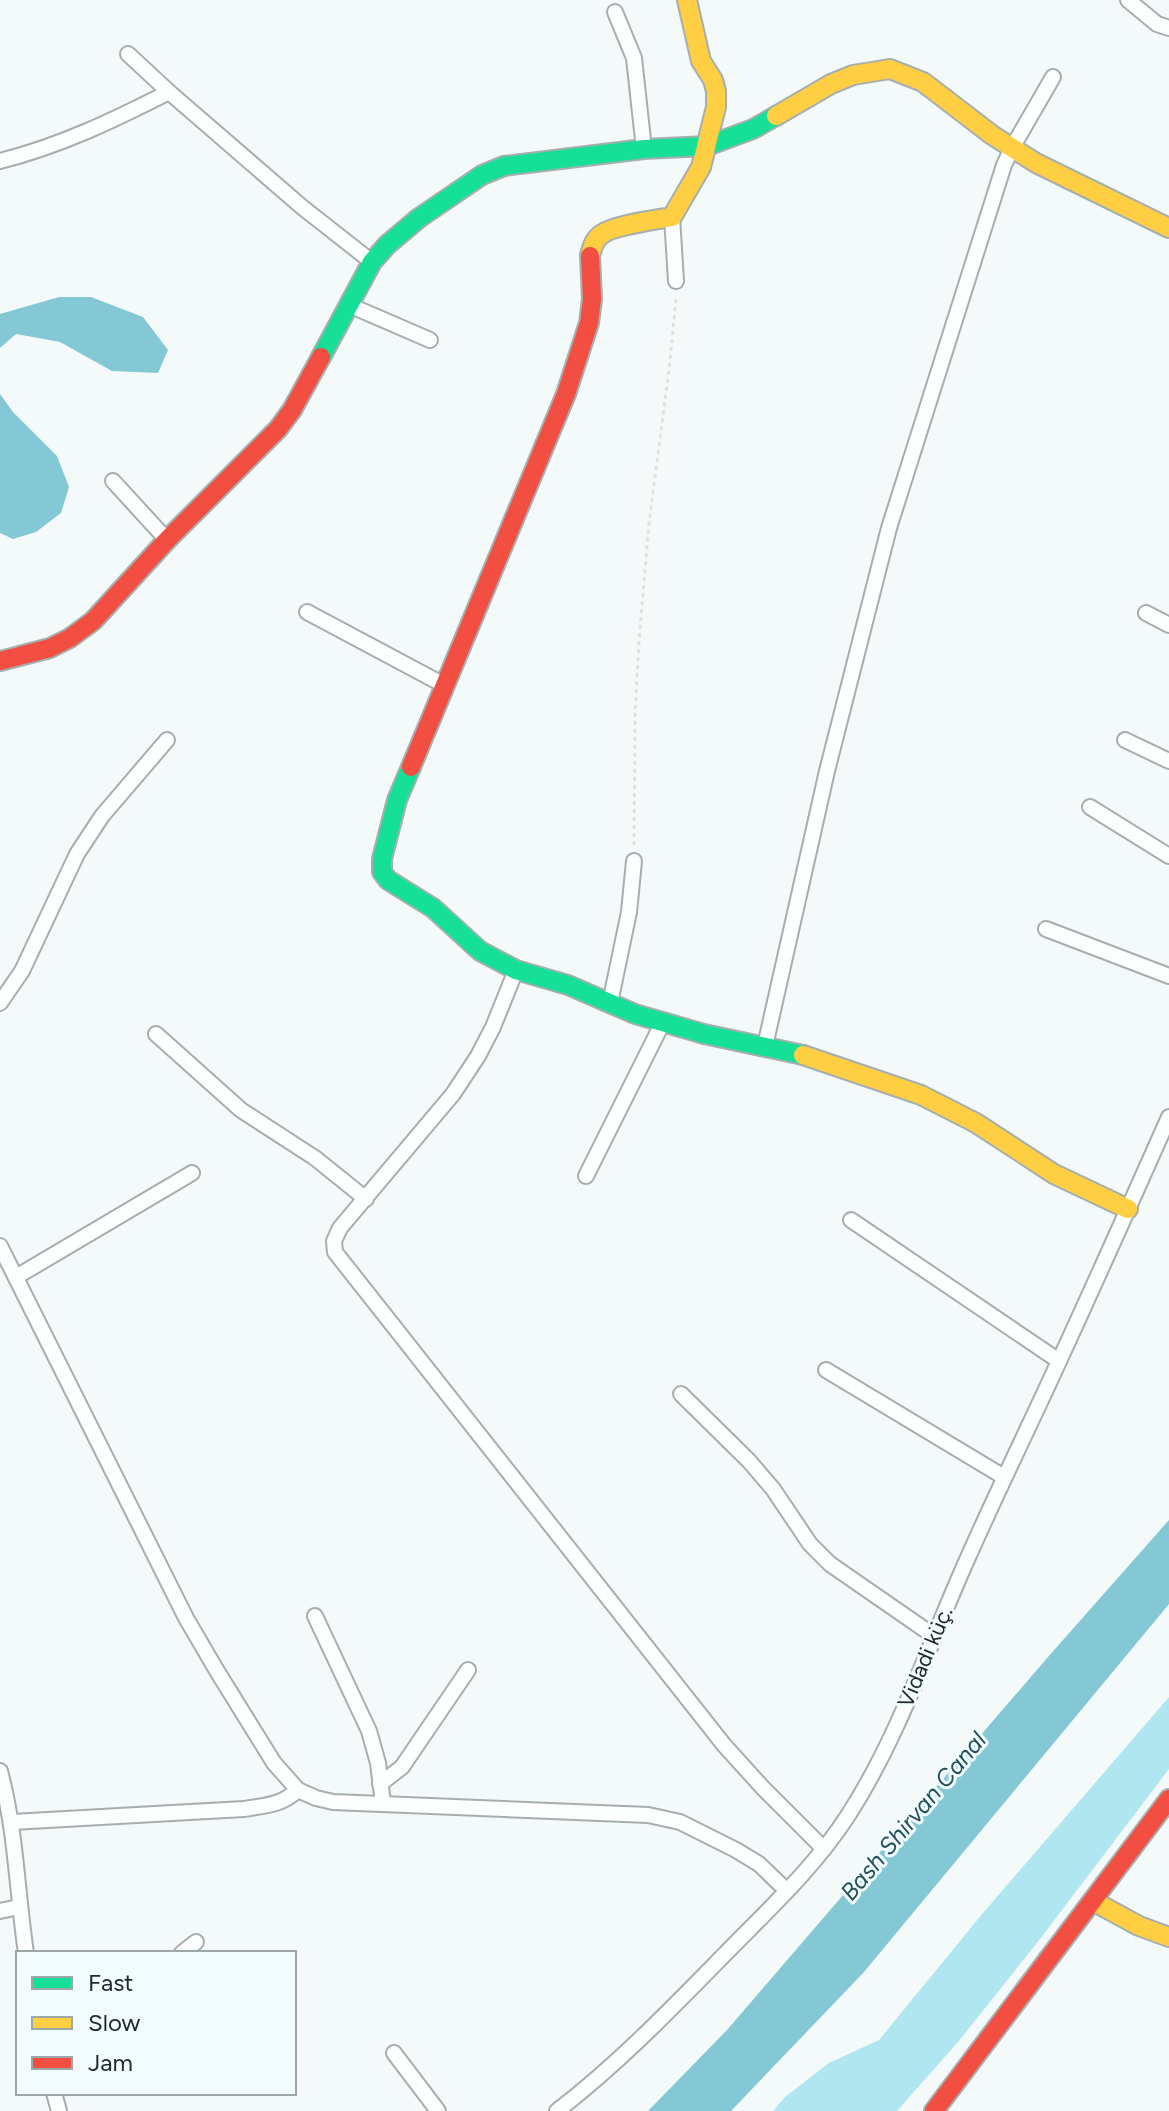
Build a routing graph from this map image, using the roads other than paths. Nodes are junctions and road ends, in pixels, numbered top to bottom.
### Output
1 (687, 0) edge
2 (1128, 0) edge
3 (615, 12) dead end
4 (1169, 28) edge
5 (128, 54) dead end
6 (1053, 77) dead end
7 (169, 92) junction
8 (707, 146) junction
9 (1012, 148) junction
10 (644, 149) junction
11 (0, 161) edge
12 (672, 217) junction
13 (1169, 228) edge
14 (372, 262) junction
15 (676, 281) road end
16 (349, 305) junction
17 (430, 340) dead end
18 (113, 481) dead end
19 (167, 540) junction
20 (307, 612) dead end
21 (1146, 613) dead end
22 (1169, 625) edge
23 (0, 661) edge
24 (444, 685) junction
25 (167, 740) dead end
26 (1125, 740) dead end
27 (1169, 761) edge
28 (1090, 807) dead end
29 (1169, 856) edge
30 (634, 861) road end
31 (1046, 929) dead end
32 (516, 970) junction
33 (1169, 976) edge
34 (0, 1003) edge
35 (610, 1003) junction
36 (663, 1022) junction
37 (156, 1034) dead end
38 (765, 1046) junction
39 (1169, 1117) edge
40 (192, 1173) dead end
41 (586, 1176) dead end
42 (366, 1199) junction
43 (1128, 1209) junction
44 (851, 1220) dead end
45 (0, 1246) edge
46 (16, 1277) junction
47 (1059, 1361) junction
48 (826, 1370) dead end
49 (681, 1394) dead end
50 (1004, 1477) junction
51 (315, 1616) dead end
52 (934, 1636) junction
53 (468, 1670) dead end
54 (0, 1771) edge
55 (380, 1784) junction
56 (298, 1790) junction
57 (1169, 1799) edge
58 (383, 1803) junction
59 (12, 1822) junction
60 (824, 1849) junction
61 (787, 1891) junction
62 (1093, 1901) junction
63 (19, 1907) junction
64 (0, 1911) edge
65 (1169, 1937) edge
66 (196, 1942) dead end
67 (26, 1951) edge
68 (185, 1951) edge
69 (394, 2053) dead end
70 (438, 2111) edge
71 (557, 2111) edge
72 (934, 2111) edge

1 - 8 street
2 - 4 street
3 - 10 street
5 - 7 street
6 - 9 street
7 - 11 street
7 - 14 street
8 - 9 street
8 - 10 street
8 - 12 street
9 - 13 street
9 - 38 street
10 - 14 street
12 - 15 street
12 - 24 street
14 - 16 street
16 - 17 street
16 - 19 street
18 - 19 street
19 - 23 street
20 - 24 street
21 - 22 street
24 - 32 street
25 - 34 street
26 - 27 street
28 - 29 street
30 - 35 street
31 - 33 street
32 - 35 street
32 - 42 street
35 - 36 street
36 - 38 street
36 - 41 street
37 - 42 street
38 - 43 street
39 - 43 street, Vidadi küç.
40 - 46 street
42 - 60 street
43 - 47 street, Vidadi küç.
44 - 47 street
45 - 46 street
46 - 56 street
47 - 50 street, Vidadi küç.
48 - 50 street
49 - 52 street
50 - 52 street, Vidadi küç.
51 - 55 street
52 - 60 street, Vidadi küç.
53 - 55 street
54 - 59 street
55 - 58 street
56 - 58 street
56 - 59 street
57 - 62 street
58 - 61 street
59 - 63 street
60 - 61 street, Vidadi küç.
61 - 71 street, Vidadi küç.
62 - 65 street
62 - 72 street
63 - 64 street
63 - 67 street
66 - 68 street
69 - 70 street

